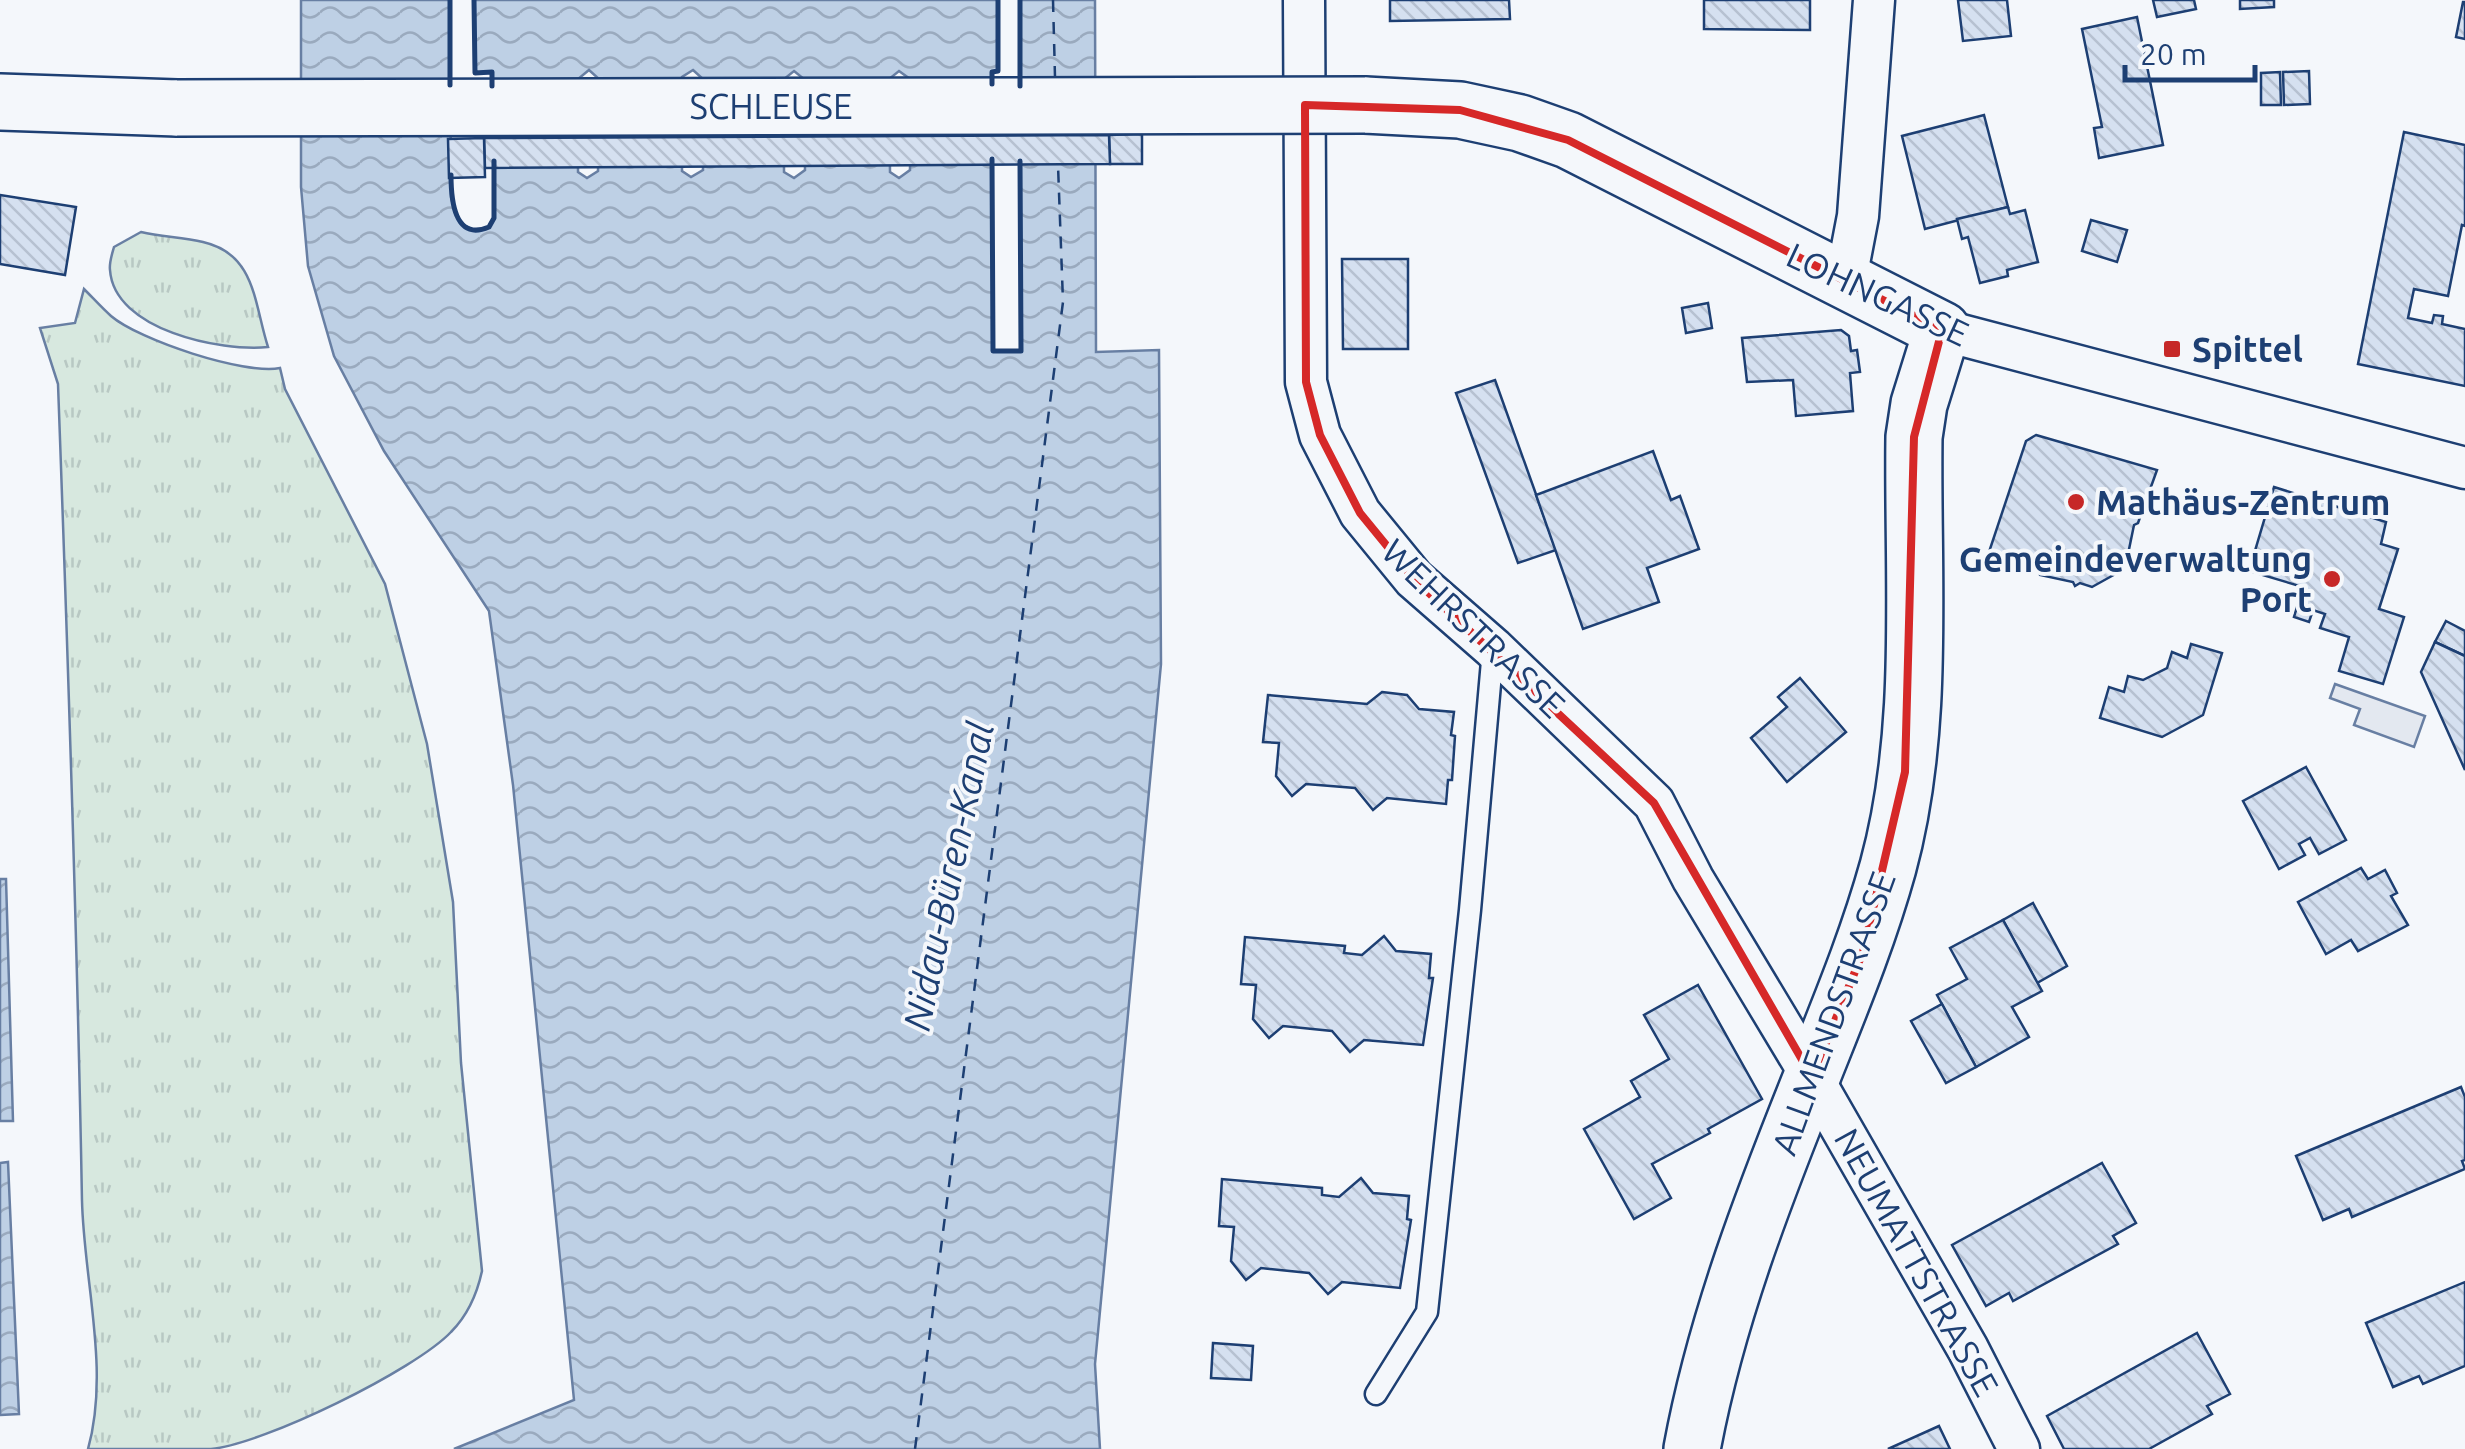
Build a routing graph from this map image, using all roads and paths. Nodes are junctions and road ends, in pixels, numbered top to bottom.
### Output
1 (1304, 0) edge
2 (1874, 0) edge
3 (0, 102) edge
4 (1365, 105) joint
5 (1846, 284) junction
6 (1942, 330) junction
7 (2465, 468) edge
8 (1493, 648) junction
9 (1812, 1077) junction
10 (1376, 1394) dead end
11 (1692, 1449) edge
12 (2020, 1449) edge

1 - 8 street, WEHRSTRASSE
2 - 5 street
3 - 4 main road, SCHLEUSE, bridge
4 - 5 main road, LOHNGASSE
5 - 6 main road, LOHNGASSE
6 - 7 street, LOHNGASSE
6 - 9 main road, ALLMENDSTRASSE
8 - 9 street, WEHRSTRASSE
8 - 10 lane
9 - 11 main road, ALLMENDSTRASSE
9 - 12 street, NEUMATTSTRASSE

